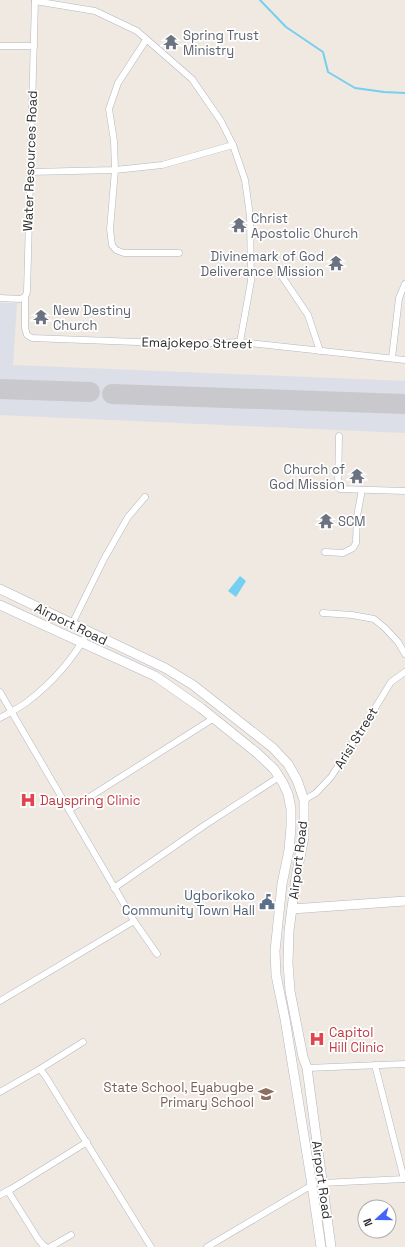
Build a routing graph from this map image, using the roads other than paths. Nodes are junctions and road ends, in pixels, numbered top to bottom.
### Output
1 (35, 1) edge
2 (146, 40) junction
3 (0, 46) edge
4 (34, 46) junction
5 (233, 145) junction
6 (116, 170) junction
7 (30, 172) junction
8 (179, 253) dead end
9 (279, 272) dead end
10 (405, 284) edge
11 (25, 297) junction
12 (0, 298) edge
13 (240, 342) junction
14 (320, 351) junction
15 (392, 358) junction
16 (405, 360) edge
17 (339, 436) dead end
18 (362, 490) junction
19 (405, 491) edge
20 (145, 497) dead end
21 (325, 552) dead end
22 (0, 589) edge
23 (0, 605) edge
24 (323, 613) dead end
25 (72, 624) junction
26 (88, 632) junction
27 (82, 643) junction
28 (405, 654) edge
29 (405, 672) edge
30 (0, 692) edge
31 (11, 711) junction
32 (0, 718) edge
33 (214, 718) junction
34 (279, 777) junction
35 (304, 800) junction
36 (69, 810) junction
37 (114, 888) junction
38 (405, 901) edge
39 (292, 909) junction
40 (134, 921) junction
41 (157, 954) dead end
42 (0, 1001) edge
43 (83, 1042) dead end
44 (405, 1064) edge
45 (375, 1065) junction
46 (307, 1068) junction
47 (40, 1069) junction
48 (0, 1092) edge
49 (87, 1142) junction
50 (404, 1179) edge
51 (322, 1183) junction
52 (16, 1185) junction
53 (312, 1185) junction
54 (0, 1195) edge
55 (71, 1234) dead end
56 (46, 1247) edge
57 (50, 1247) edge
58 (152, 1247) edge
59 (207, 1247) edge
60 (321, 1247) edge
61 (331, 1247) edge

1 - 2 street
1 - 4 street, Water Resources Road
2 - 5 street
2 - 6 street
3 - 4 street
4 - 7 street, Water Resources Road
5 - 6 street
5 - 13 street
6 - 7 street
6 - 8 street
7 - 11 street, Water Resources Road
9 - 14 street
10 - 15 street
11 - 12 street
11 - 13 street, Emajokepo Street
13 - 14 street, Emajokepo Street
14 - 15 street, Emajokepo Street
15 - 16 street, Emajokepo Street
17 - 18 street
18 - 19 street
18 - 21 street
20 - 25 street
22 - 25 main road, Airport Road
23 - 27 main road, Airport Road
24 - 28 street
25 - 26 main road, Airport Road
26 - 27 street
26 - 35 main road, Airport Road
27 - 31 street
27 - 33 main road, Airport Road
29 - 35 street, Arisi Street
30 - 31 street
31 - 32 street
31 - 36 street
33 - 34 main road, Airport Road
33 - 36 street
34 - 37 street
34 - 53 main road, Airport Road
35 - 39 main road, Airport Road
36 - 37 street
37 - 40 street
38 - 39 main road
39 - 46 main road, Airport Road
40 - 41 street
40 - 42 street
43 - 47 street
44 - 45 street
45 - 46 street
45 - 50 street
46 - 51 main road, Airport Road
47 - 48 street
47 - 49 street
49 - 52 street
49 - 58 street
50 - 51 street
51 - 61 main road, Airport Road
52 - 54 street
52 - 56 street
53 - 59 street
53 - 60 main road, Airport Road
55 - 57 street

